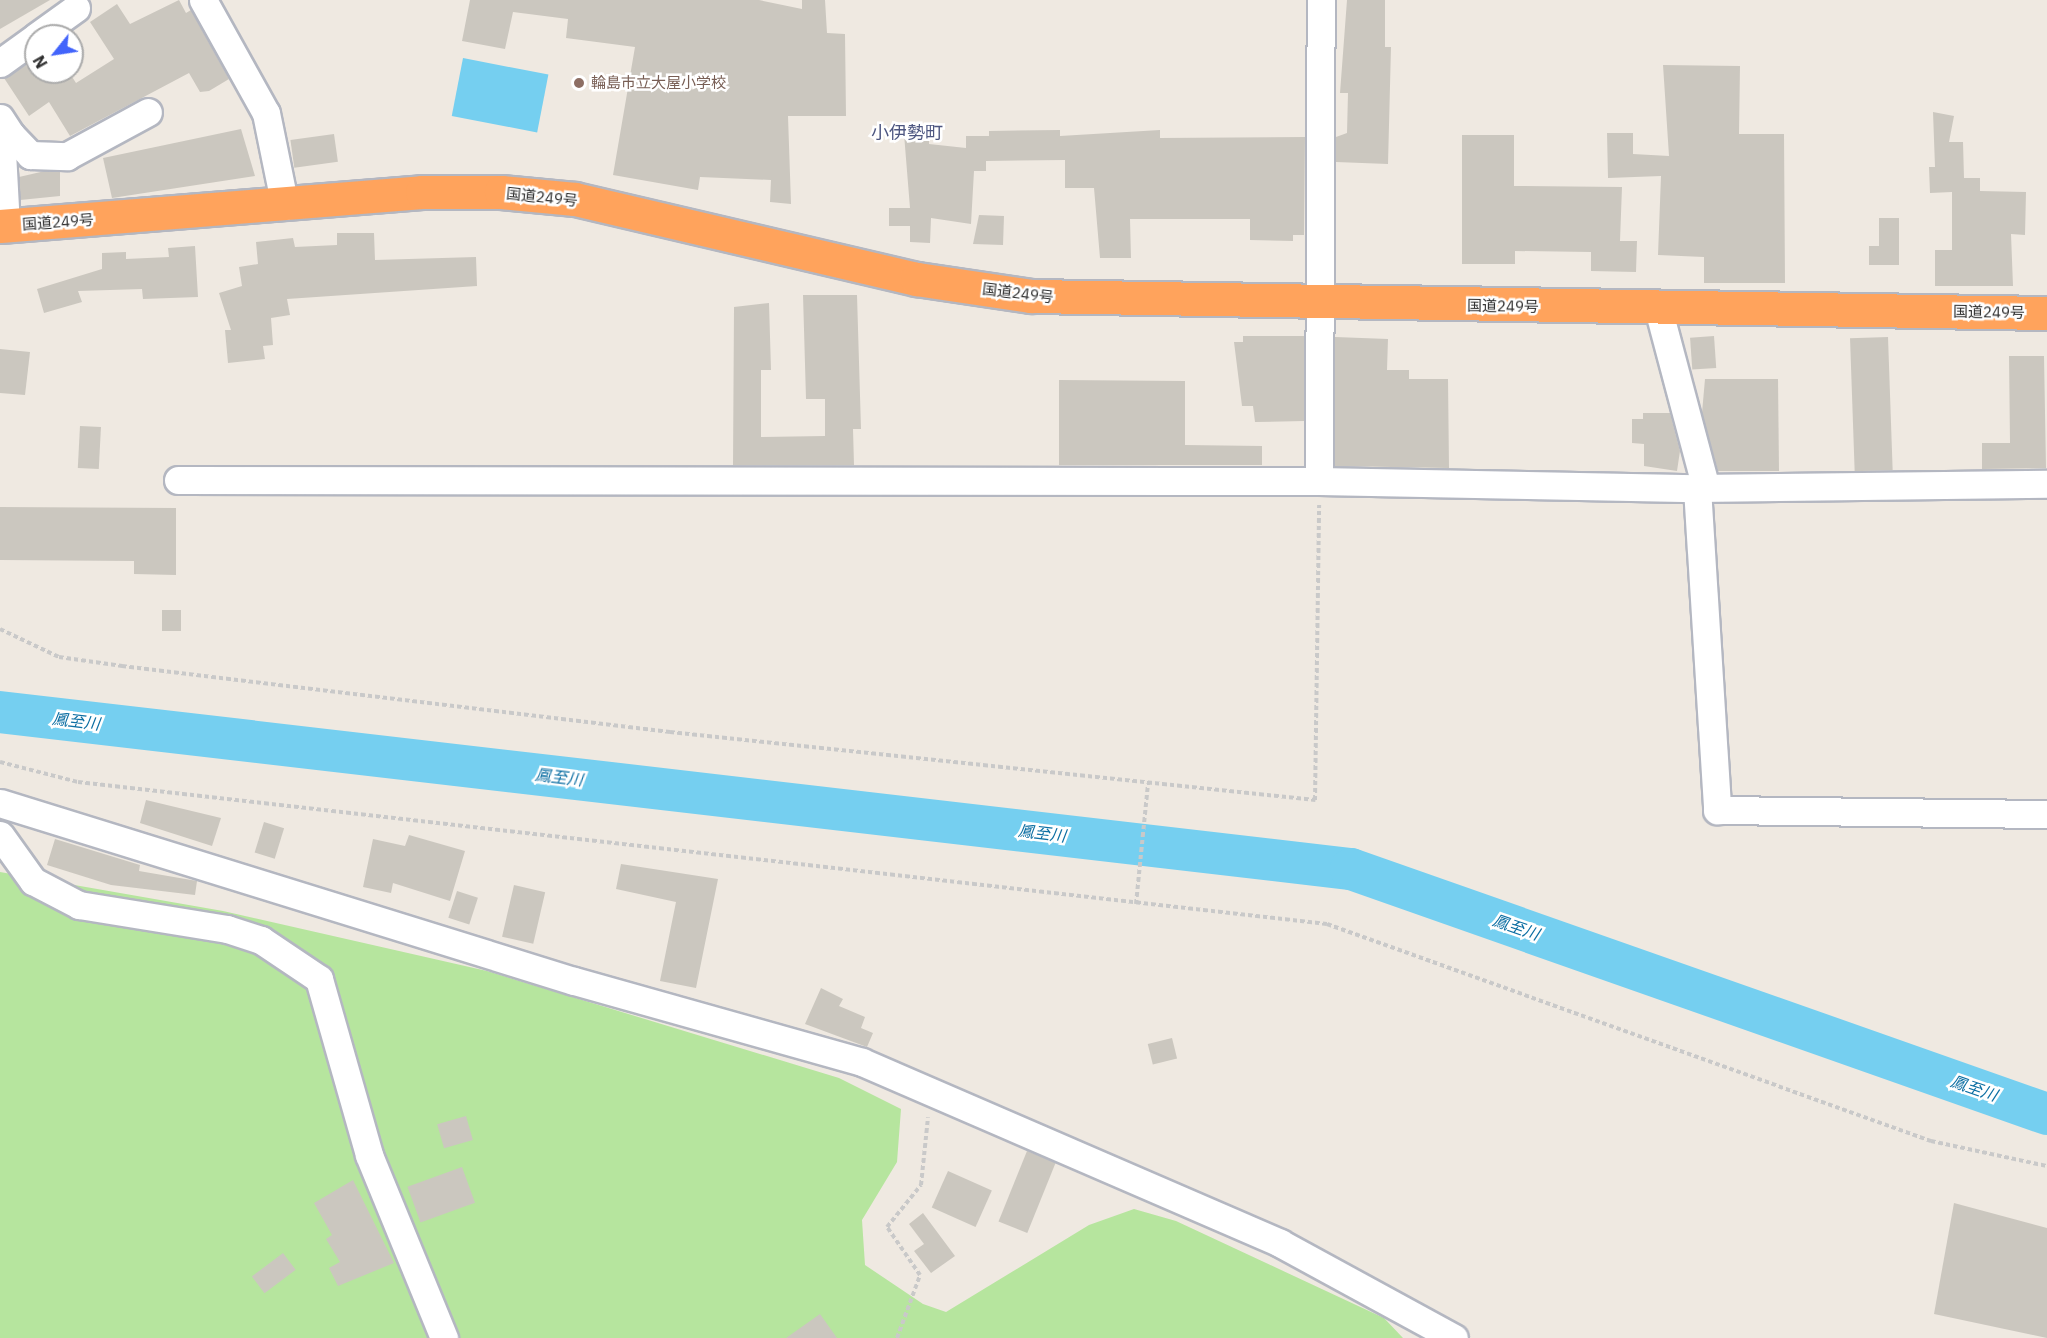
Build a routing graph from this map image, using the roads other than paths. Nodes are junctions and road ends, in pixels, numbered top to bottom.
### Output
1 (203, 0) edge
2 (1321, 0) edge
3 (76, 8) dead end
4 (54, 24) edge
5 (24, 45) edge
6 (0, 63) edge
7 (148, 112) dead end
8 (5, 127) edge
9 (285, 206) junction
10 (3, 226) edge
11 (1319, 304) junction
12 (1659, 308) junction
13 (2047, 313) edge
14 (178, 480) dead end
15 (1319, 481) junction
16 (2047, 484) edge
17 (1702, 488) junction
18 (0, 803) edge
19 (2047, 814) edge
20 (0, 835) edge
21 (444, 1338) edge
22 (1454, 1338) edge

1 - 9 street
2 - 11 street
3 - 4 street
5 - 6 street
7 - 8 street
8 - 10 street
9 - 10 highway, 国道249号
9 - 11 highway, 国道249号
11 - 12 highway, 国道249号
11 - 15 street
12 - 13 highway, 国道249号
12 - 17 street
14 - 15 street
15 - 17 street
16 - 17 street
17 - 19 street
18 - 22 street
20 - 21 street

